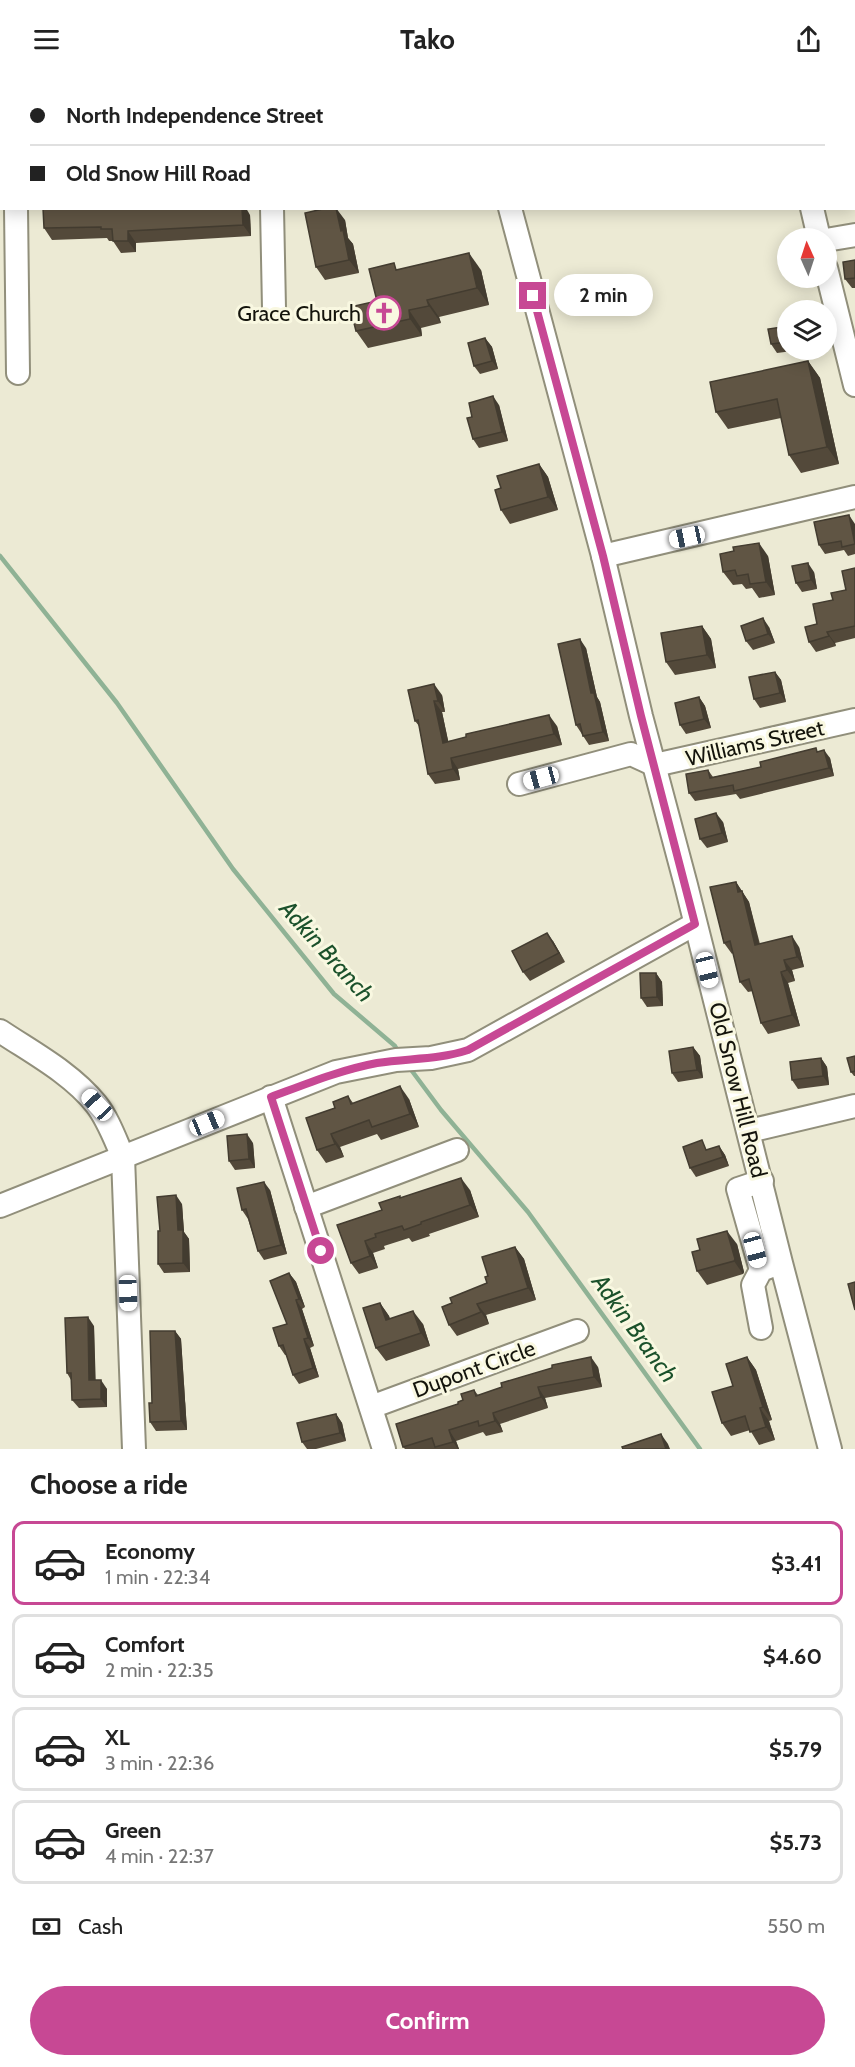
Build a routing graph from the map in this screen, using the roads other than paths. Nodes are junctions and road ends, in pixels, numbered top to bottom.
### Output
1 (16, 210) edge
2 (272, 210) edge
3 (511, 210) edge
4 (812, 210) edge
5 (817, 228) edge
6 (855, 234) edge
7 (837, 238) edge
8 (831, 288) edge
9 (274, 308) dead end
10 (18, 373) dead end
11 (855, 385) edge
12 (855, 497) edge
13 (603, 556) junction
14 (855, 720) edge
15 (655, 765) junction
16 (519, 784) dead end
17 (695, 924) junction
18 (0, 1031) edge
19 (271, 1097) junction
20 (855, 1106) edge
21 (749, 1131) junction
22 (457, 1150) dead end
23 (123, 1157) junction
24 (0, 1206) edge
25 (306, 1207) junction
26 (771, 1267) junction
27 (761, 1328) dead end
28 (577, 1331) dead end
29 (371, 1407) junction
30 (134, 1449) edge
31 (384, 1449) edge
32 (830, 1449) edge

1 - 10 street
2 - 9 street
3 - 13 street, Old Snow Hill Road
4 - 5 street
6 - 7 street
8 - 11 street
12 - 13 street
13 - 15 street, Old Snow Hill Road
14 - 15 street, Williams Street
15 - 16 street
15 - 17 street, Old Snow Hill Road
17 - 19 street
17 - 21 street, Old Snow Hill Road
18 - 23 street
19 - 23 street
19 - 25 street
20 - 21 street
21 - 26 street, Old Snow Hill Road
22 - 25 street
23 - 24 street
23 - 30 street
25 - 29 street
26 - 27 street
26 - 32 street, Old Snow Hill Road
28 - 29 street, Dupont Circle
29 - 31 street

